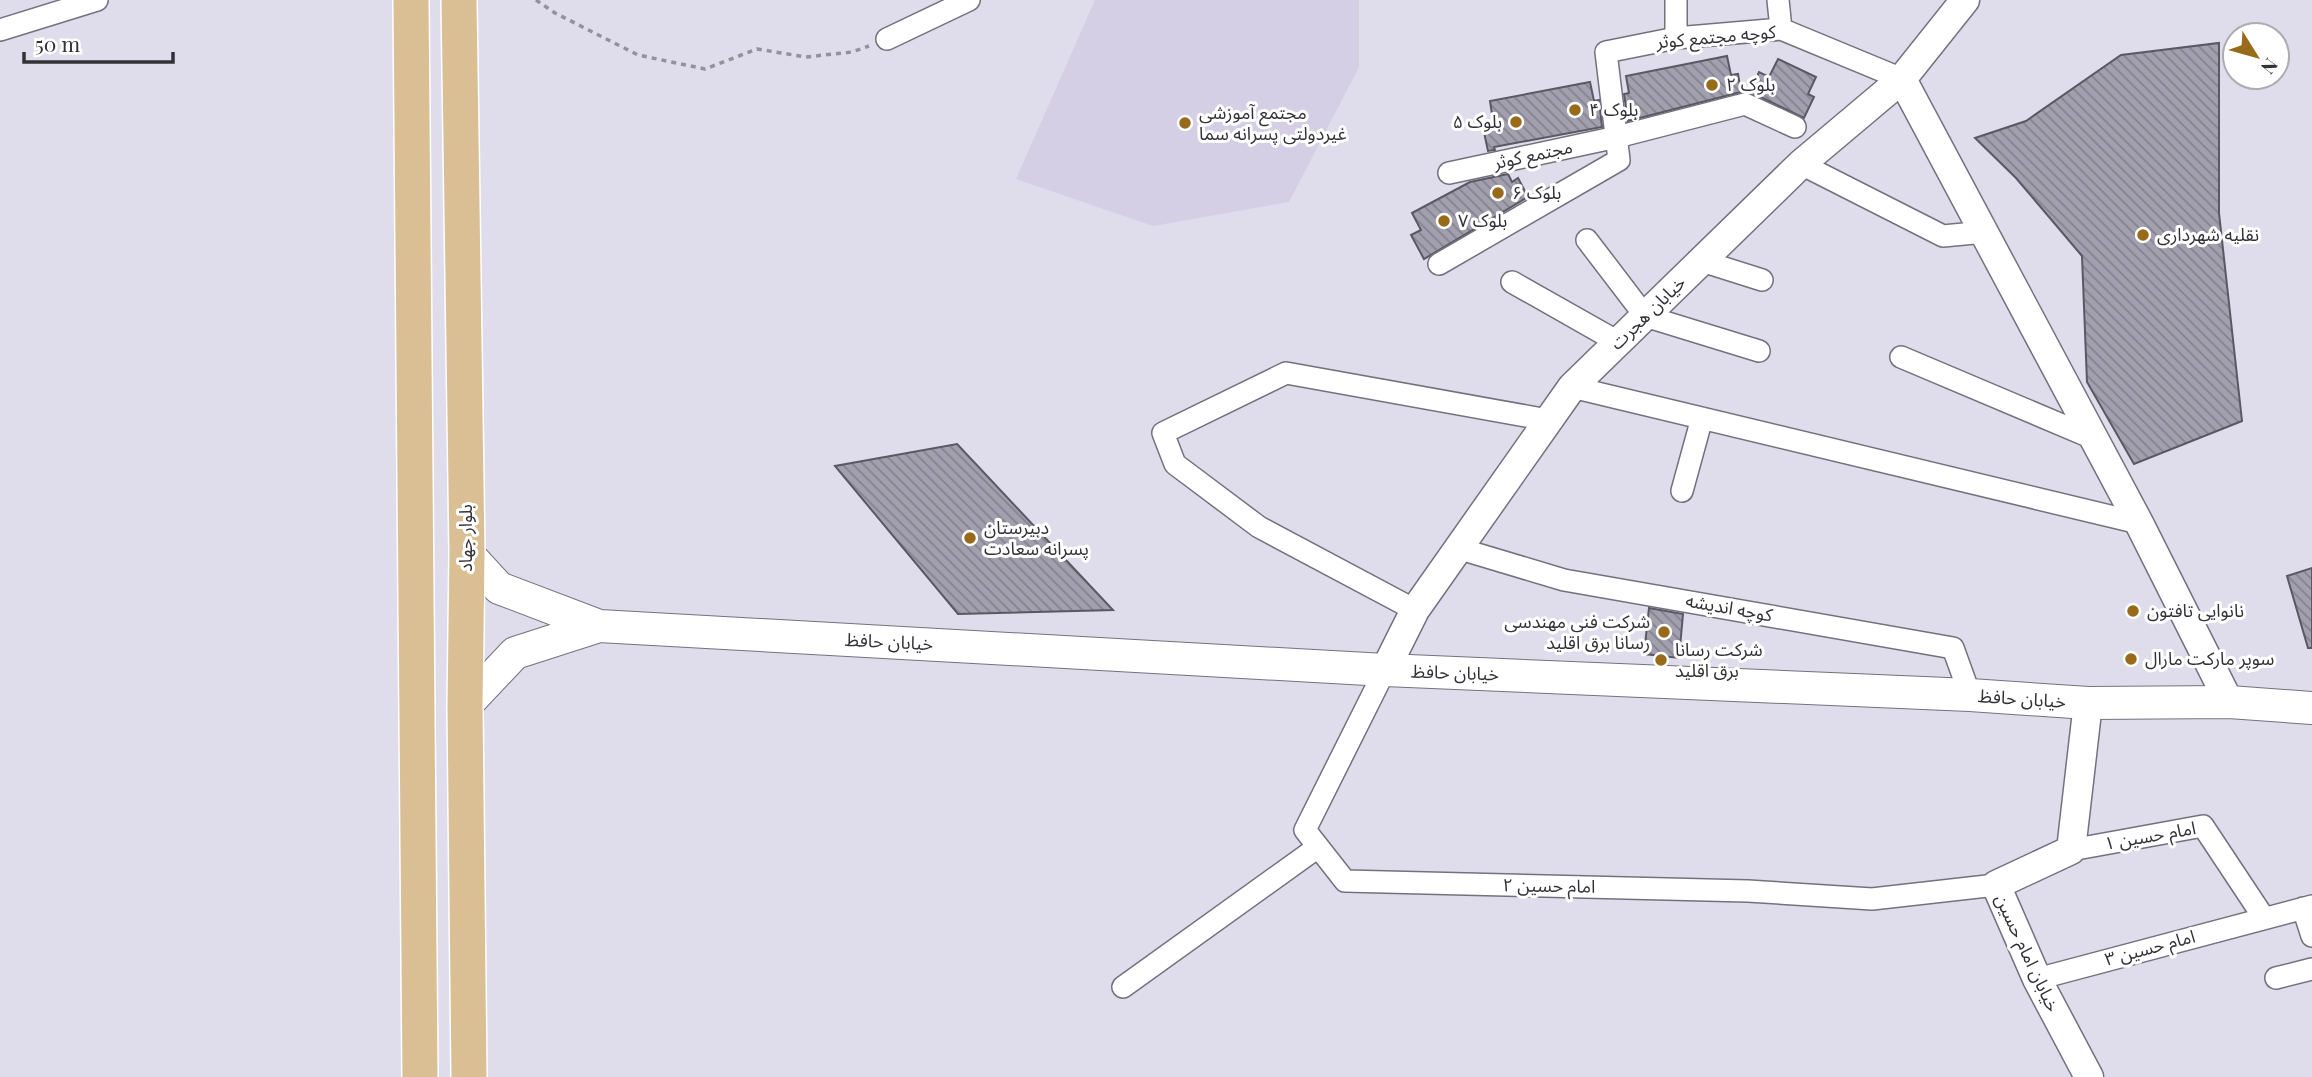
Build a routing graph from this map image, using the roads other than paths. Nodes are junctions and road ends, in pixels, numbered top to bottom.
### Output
1 (97, 0) edge
2 (411, 0) edge
3 (459, 0) edge
4 (969, 0) edge
5 (1676, 0) edge
6 (1779, 0) edge
7 (1965, 0) edge
8 (1781, 29) junction
9 (0, 30) edge
10 (1676, 38) junction
11 (887, 39) road end
12 (1606, 52) joint
13 (1902, 79) junction
14 (1795, 127) dead end
15 (1617, 137) junction
16 (1801, 164) junction
17 (1449, 173) dead end
18 (1985, 232) junction
19 (1587, 240) dead end
20 (1702, 261) junction
21 (1439, 264) dead end
22 (1762, 280) dead end
23 (1512, 282) dead end
24 (1645, 316) junction
25 (1618, 342) junction
26 (1759, 351) dead end
27 (1901, 357) dead end
28 (1572, 387) junction
29 (1702, 418) junction
30 (1548, 420) junction
31 (2095, 439) junction
32 (1682, 491) dead end
33 (2139, 523) junction
34 (1457, 548) junction
35 (467, 553) junction
36 (1415, 610) junction
37 (599, 626) junction
38 (1385, 670) junction
39 (1970, 695) junction
40 (2229, 702) junction
41 (2088, 703) junction
42 (466, 706) junction
43 (2312, 708) edge
44 (1318, 847) junction
45 (2071, 850) junction
46 (1996, 885) junction
47 (2308, 907) edge
48 (2264, 918) junction
49 (2312, 936) edge
50 (2312, 969) edge
51 (2276, 978) dead end
52 (2037, 979) junction
53 (1123, 987) dead end
54 (420, 1077) edge
55 (469, 1077) edge
56 (2089, 1077) edge

1 - 9 street
2 - 54 main road
3 - 35 main road, بلوار جهاد
4 - 11 street
5 - 10 street
6 - 8 street
7 - 13 street, خیابان هجرت
8 - 10 street, کوچه مجتمع کوثر
8 - 13 street, کوچه مجتمع کوثر
10 - 12 street, کوچه مجتمع کوثر
12 - 15 street, مجتمع کوثر
13 - 16 street, خیابان هجرت
13 - 18 street
14 - 15 street, مجتمع کوثر
15 - 17 street, مجتمع کوثر
15 - 21 street, مجتمع کوثر
16 - 18 street
16 - 20 street, خیابان هجرت
18 - 31 street
19 - 24 street
20 - 22 street
20 - 24 street, خیابان هجرت
23 - 25 street
24 - 25 street, خیابان هجرت
24 - 26 street
25 - 28 street, خیابان هجرت
27 - 31 street
28 - 29 street
28 - 30 street, خیابان هجرت
29 - 32 street
29 - 33 street
30 - 34 street, خیابان هجرت
30 - 36 street
31 - 33 street
33 - 40 street
34 - 36 street, خیابان هجرت
34 - 39 street, کوچه اندیشه
35 - 37 main road
35 - 42 main road, بلوار جهاد
36 - 38 street, خیابان هجرت
37 - 38 main road, خیابان حافظ
37 - 42 main road
38 - 39 main road, خیابان حافظ
38 - 44 street, امام حسین ۲
39 - 41 main road, خیابان حافظ
40 - 41 main road, خیابان حافظ
40 - 43 main road, خیابان حافظ
41 - 45 street
42 - 55 main road, بلوار جهاد
44 - 46 street, امام حسین ۲
44 - 53 street
45 - 46 street, خیابان امام حسین
45 - 48 street, امام حسین ۱
46 - 52 street, خیابان امام حسین
47 - 48 street, امام حسین ۳
47 - 49 street
48 - 52 street, امام حسین ۳
50 - 51 street
52 - 56 street, خیابان امام حسین

